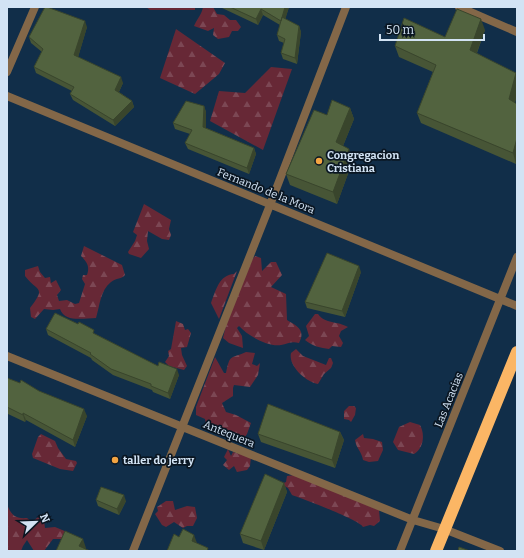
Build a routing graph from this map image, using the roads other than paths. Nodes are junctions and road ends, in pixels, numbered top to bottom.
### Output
1 (35, 7) edge
2 (346, 7) edge
3 (459, 7) edge
4 (517, 32) edge
5 (7, 72) edge
6 (7, 96) edge
7 (270, 204) junction
8 (517, 257) edge
9 (502, 299) junction
10 (517, 306) edge
11 (517, 352) edge
12 (7, 356) edge
13 (182, 427) junction
14 (413, 520) junction
15 (444, 529) junction
16 (133, 551) edge
17 (400, 551) edge
18 (436, 551) edge
19 (500, 551) edge

1 - 5 street
2 - 7 street
3 - 4 street
6 - 7 street, Fernando de la Mora
7 - 9 street, Fernando de la Mora
7 - 13 street
8 - 9 street, Las Acacias
9 - 10 street, Fernando de la Mora
9 - 14 street, Las Acacias
11 - 15 highway
12 - 13 street, Antequera
13 - 14 street, Antequera
13 - 16 street
14 - 15 street, Antequera
14 - 17 street, Las Acacias
15 - 18 highway
15 - 19 street, Antequera

